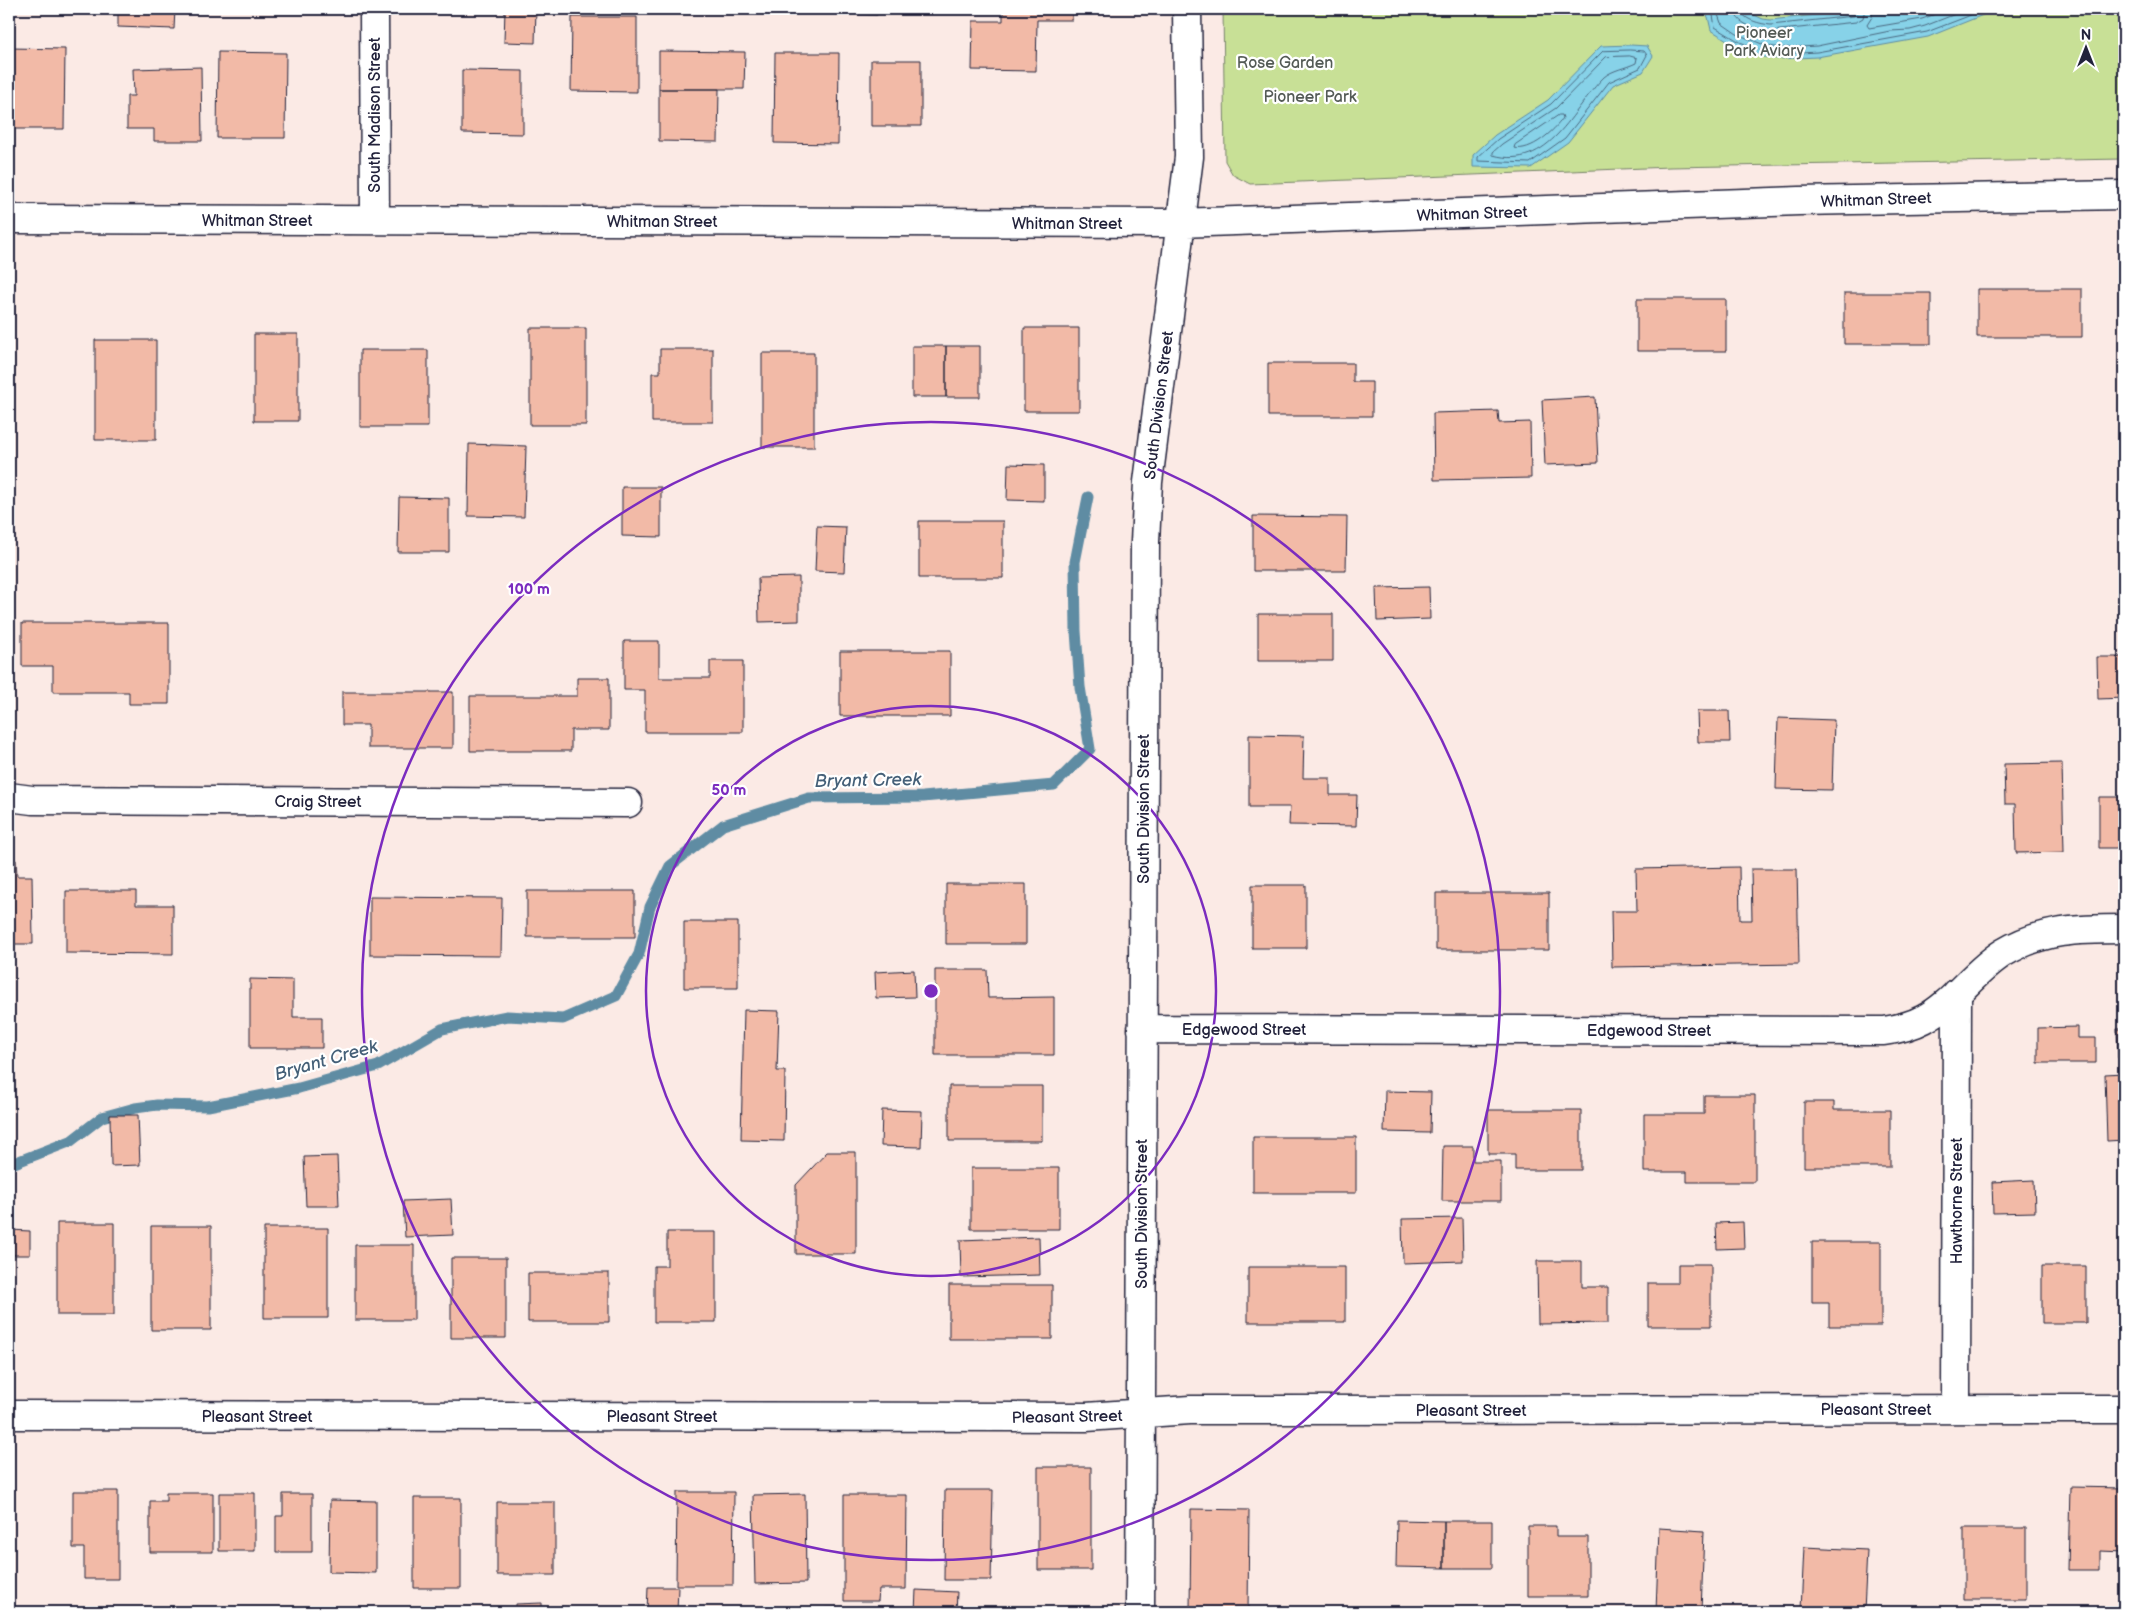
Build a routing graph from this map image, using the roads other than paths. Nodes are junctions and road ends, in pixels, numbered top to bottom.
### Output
1 (374, 9) edge
2 (1187, 9) edge
3 (2124, 195) edge
4 (9, 220) edge
5 (375, 220) junction
6 (1179, 223) junction
7 (9, 797) edge
8 (628, 803) dead end
9 (2124, 929) edge
10 (1956, 993) junction
11 (1142, 1029) junction
12 (1956, 1409) junction
13 (2124, 1409) edge
14 (1140, 1414) junction
15 (9, 1415) edge
16 (1140, 1612) edge

1 - 5 street, South Madison Street
2 - 6 street, South Division Street
3 - 6 street, Whitman Street
4 - 5 street, Whitman Street
5 - 6 street, Whitman Street
6 - 11 street, South Division Street
7 - 8 street, Craig Street
9 - 10 street, Edgewood Street
10 - 11 street, Edgewood Street
10 - 12 street, Hawthorne Street
11 - 14 street, South Division Street
12 - 13 street, Pleasant Street
12 - 14 street, Pleasant Street
14 - 15 street, Pleasant Street
14 - 16 street, South Division Street

